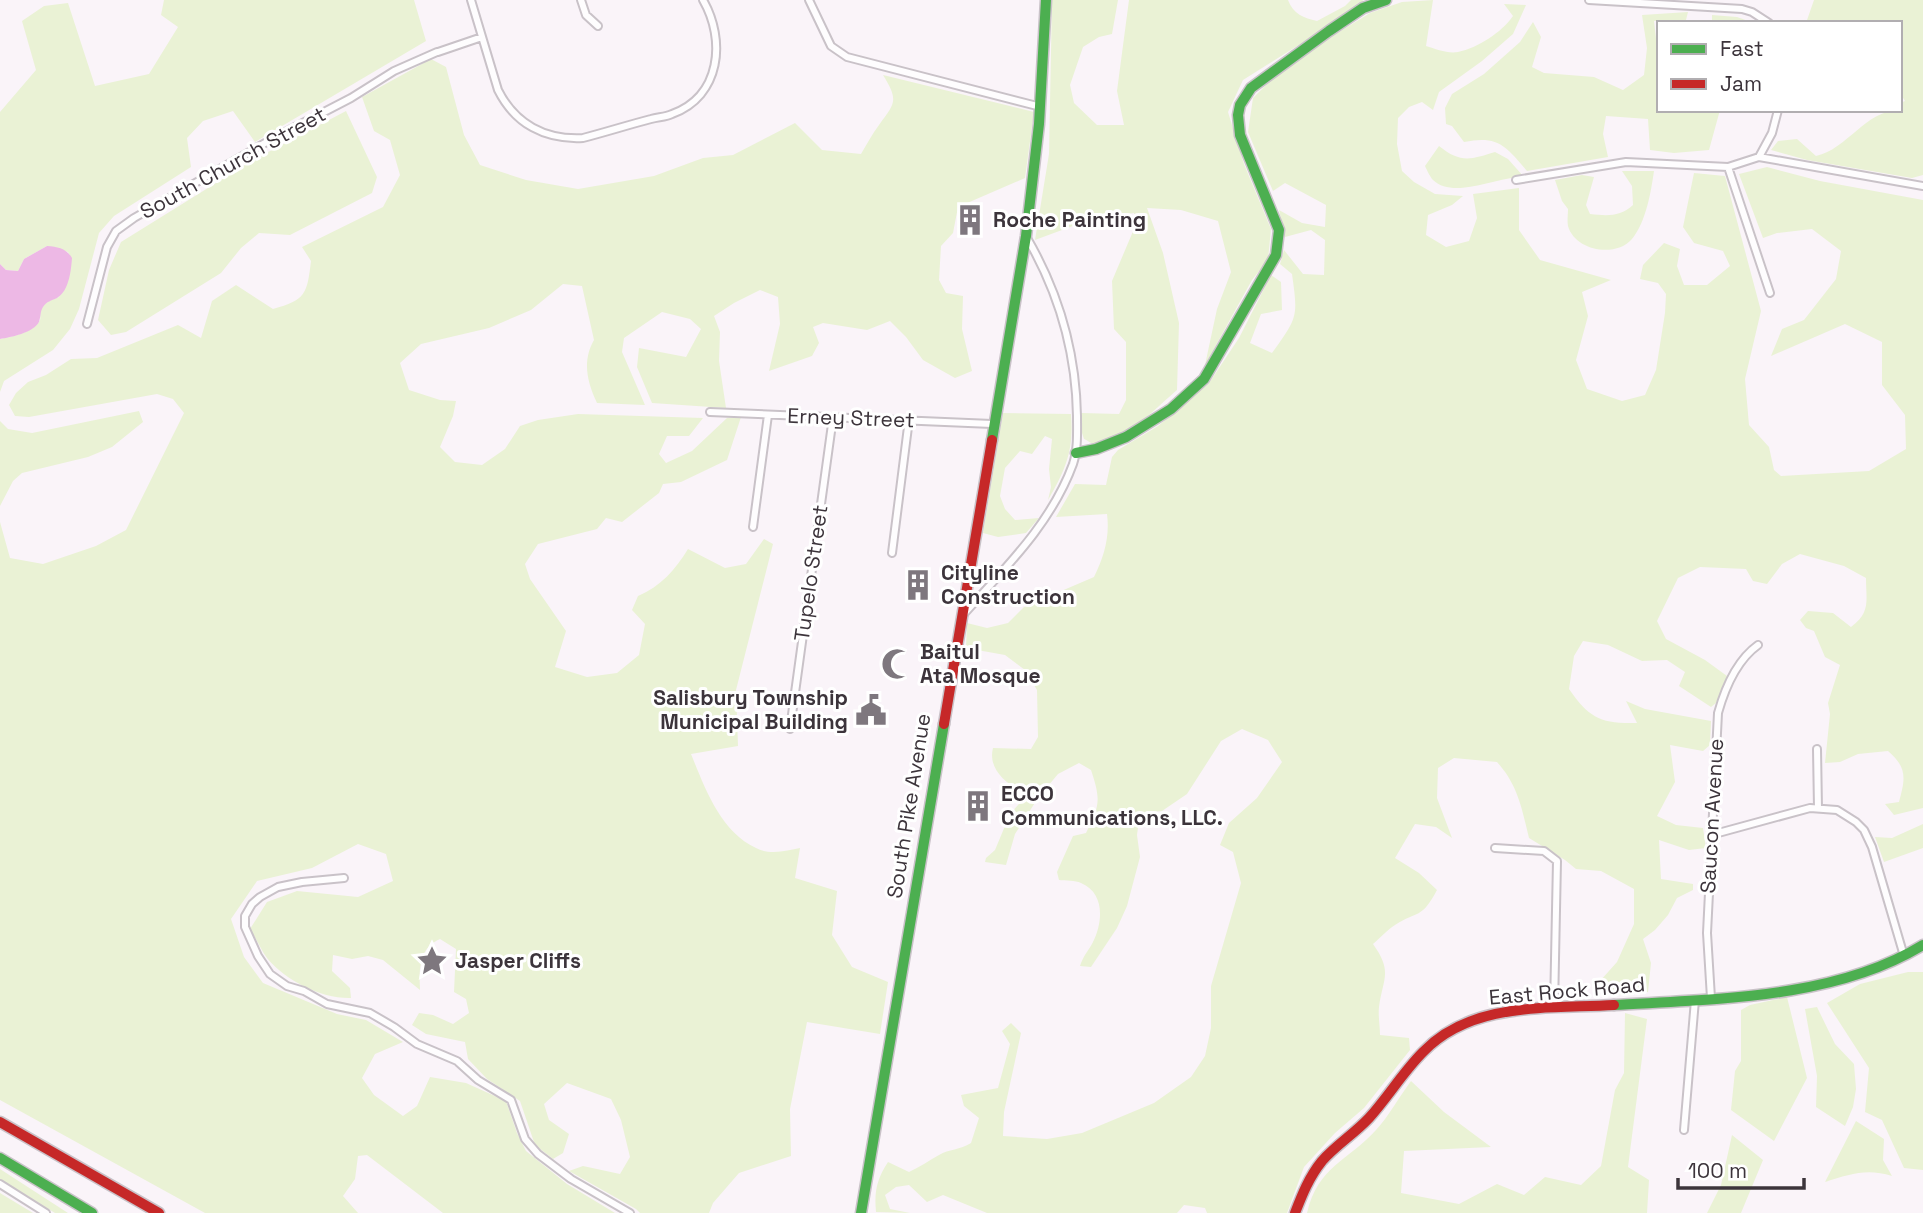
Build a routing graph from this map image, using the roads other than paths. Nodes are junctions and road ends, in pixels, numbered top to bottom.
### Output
1 (471, 0) edge
2 (581, 0) edge
3 (704, 0) edge
4 (1045, 0) edge
5 (1385, 0) edge
6 (1588, 0) edge
7 (810, 3) edge
8 (1365, 4) edge
9 (1766, 21) edge
10 (598, 26) dead end
11 (482, 37) junction
12 (1041, 107) junction
13 (1777, 112) edge
14 (1759, 157) junction
15 (1728, 167) junction
16 (1516, 180) dead end
17 (1923, 186) edge
18 (1026, 236) junction
19 (1770, 293) dead end
20 (87, 324) dead end
21 (710, 412) dead end
22 (768, 415) junction
23 (833, 417) junction
24 (909, 419) junction
25 (992, 424) junction
26 (1076, 453) junction
27 (754, 527) dead end
28 (892, 553) dead end
29 (960, 619) junction
30 (1758, 645) dead end
31 (790, 729) dead end
32 (1817, 749) dead end
33 (1818, 807) junction
34 (1712, 835) junction
35 (1495, 848) dead end
36 (344, 878) dead end
37 (1923, 944) edge
38 (1904, 956) junction
39 (1711, 999) junction
40 (1695, 1000) junction
41 (1554, 1008) junction
42 (0, 1123) edge
43 (1684, 1130) dead end
44 (0, 1159) edge
45 (0, 1184) edge
46 (46, 1213) edge
47 (81, 1213) edge
48 (92, 1213) edge
49 (150, 1213) edge
50 (159, 1213) edge
51 (630, 1213) edge
52 (861, 1213) edge
53 (1295, 1213) edge

1 - 11 street
2 - 10 street
3 - 11 street
4 - 12 main road, South Pike Avenue
5 - 8 main road
6 - 9 street
7 - 12 street
8 - 26 main road
11 - 20 street, South Church Street
12 - 18 main road, South Pike Avenue
13 - 14 street
14 - 15 street
14 - 17 street
15 - 16 street
15 - 19 street
18 - 25 main road, South Pike Avenue
18 - 26 street
21 - 22 street, Erney Street
22 - 23 street, Erney Street
22 - 27 street
23 - 24 street, Erney Street
23 - 31 street, Tupelo Street
24 - 25 street, Erney Street
24 - 28 street
25 - 29 main road, South Pike Avenue
26 - 29 street
29 - 52 main road, South Pike Avenue
30 - 34 street, Saucon Avenue
32 - 33 street
33 - 34 street
33 - 38 street
34 - 39 street, Saucon Avenue
35 - 41 street
36 - 51 street
37 - 38 main road, East Rock Road
38 - 39 main road, East Rock Road
39 - 40 main road, East Rock Road
40 - 41 main road, East Rock Road
40 - 43 street
41 - 53 main road, East Rock Road
42 - 49 main road
42 - 50 main road
44 - 47 main road
44 - 48 main road
45 - 46 street

